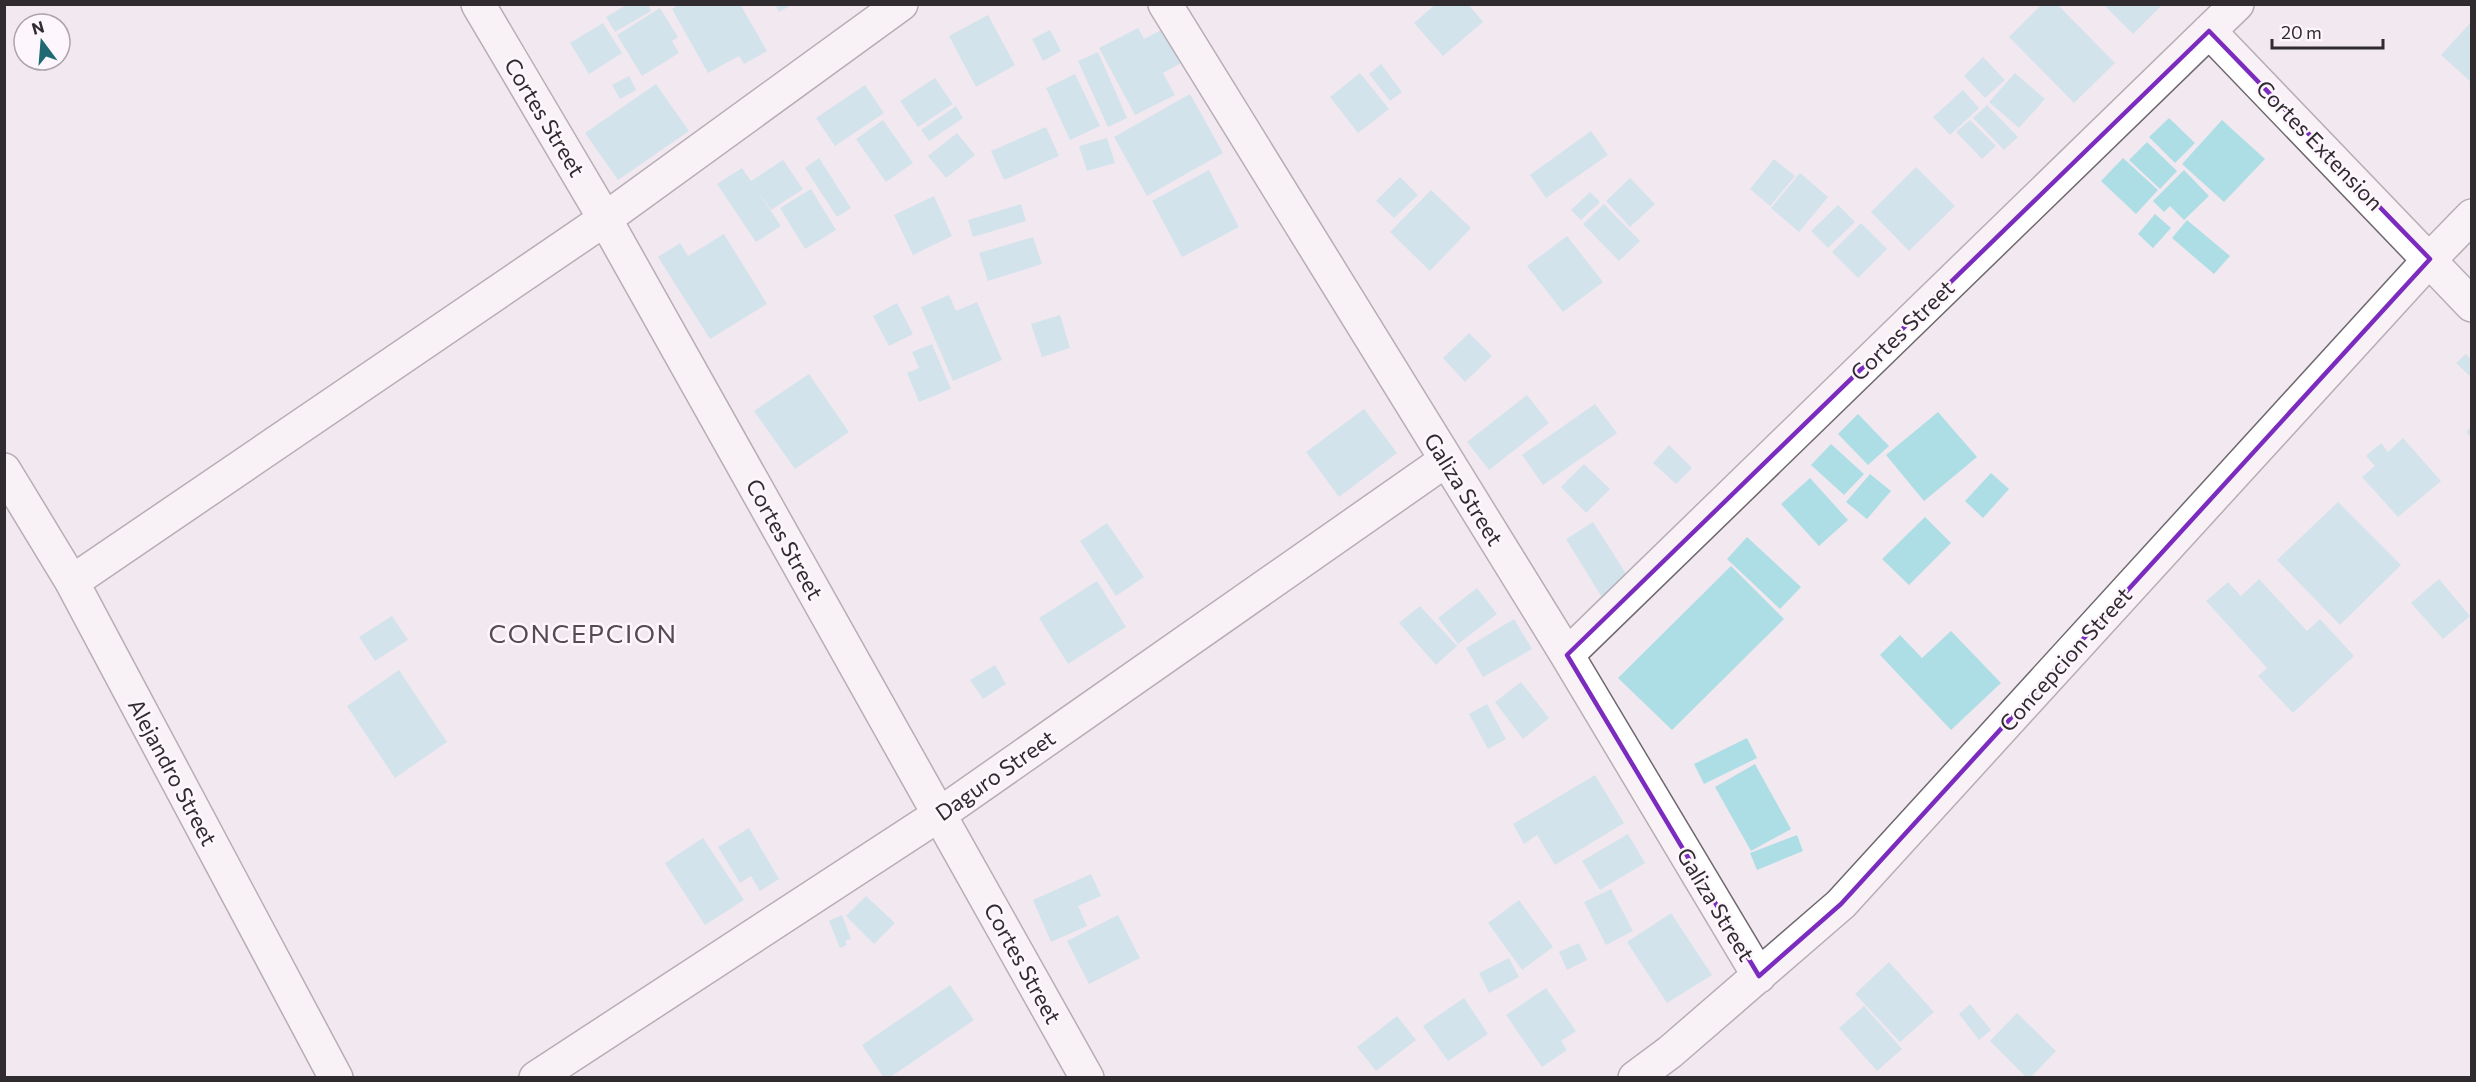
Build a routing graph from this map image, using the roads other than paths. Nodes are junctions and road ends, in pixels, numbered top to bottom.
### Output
1 (478, 4) edge
2 (901, 4) edge
3 (1165, 4) edge
4 (2237, 4) edge
5 (2210, 31) junction
6 (2472, 216) edge
7 (605, 219) junction
8 (2430, 259) junction
9 (2472, 305) edge
10 (1446, 460) junction
11 (4, 470) edge
12 (72, 582) junction
13 (1567, 655) junction
14 (940, 814) junction
15 (1759, 976) junction
16 (336, 1077) edge
17 (536, 1077) edge
18 (1087, 1077) edge
19 (1635, 1077) edge

1 - 7 street, Cortes Street
2 - 7 street
3 - 10 street, Galiza Street
4 - 5 street, Cortes Street
5 - 8 street, Cortes Extension
5 - 13 street, Cortes Street
6 - 8 street, Concepcion Street
7 - 12 street
7 - 14 street, Cortes Street
8 - 9 street, Cortes Extension
8 - 15 street, Concepcion Street
10 - 13 street, Galiza Street
10 - 14 street, Daguro Street
11 - 12 street, Alejandro Street
12 - 16 street, Alejandro Street
13 - 15 street, Galiza Street
14 - 17 street, Daguro Street
14 - 18 street, Cortes Street
15 - 19 street, Concepcion Street

